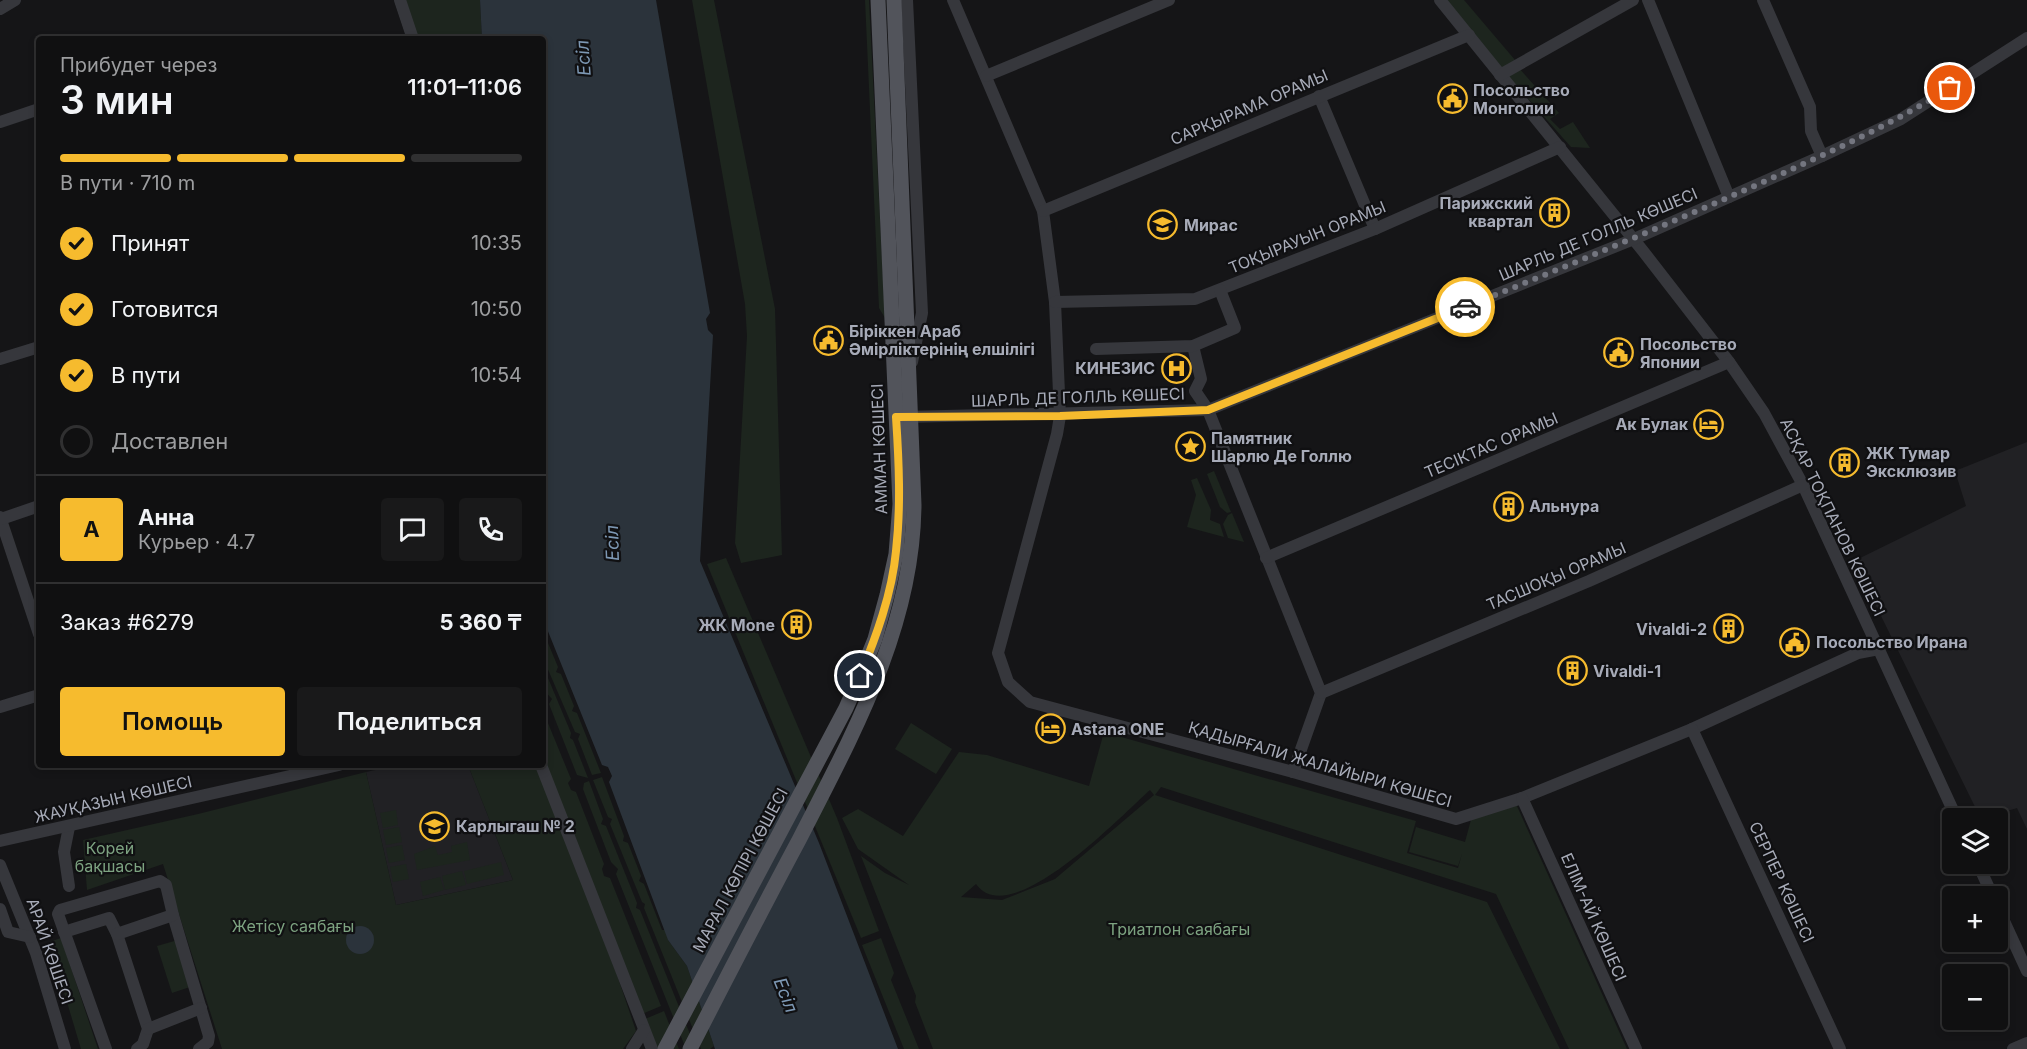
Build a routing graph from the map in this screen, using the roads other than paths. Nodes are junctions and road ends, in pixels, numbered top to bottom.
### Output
1 (15, 0) edge
2 (400, 0) edge
3 (878, 0) edge
4 (894, 0) edge
5 (906, 0) edge
6 (953, 0) edge
7 (1169, 0) edge
8 (1440, 0) edge
9 (1633, 0) edge
10 (1647, 0) edge
11 (1763, 0) edge
12 (0, 9) edge
13 (1469, 34) junction
14 (412, 36) edge
15 (2027, 38) edge
16 (1500, 75) junction
17 (986, 76) junction
18 (1319, 96) junction
19 (36, 110) edge
20 (0, 122) edge
21 (1560, 147) junction
22 (1822, 156) junction
23 (1729, 197) junction
24 (1043, 211) junction
25 (1375, 229) junction
26 (1634, 239) junction
27 (1220, 290) junction
28 (1055, 302) junction
29 (1193, 346) junction
30 (36, 348) edge
31 (1096, 349) dead end
32 (0, 358) edge
33 (1728, 362) junction
34 (909, 381) junction
35 (1208, 410) junction
36 (1060, 416) junction
37 (903, 417) junction
38 (1803, 485) junction
39 (36, 507) edge
40 (0, 518) edge
41 (1266, 558) junction
42 (36, 625) edge
43 (1879, 650) junction
44 (1321, 693) junction
45 (36, 696) edge
46 (0, 707) edge
47 (846, 708) joint
48 (1692, 729) junction
49 (326, 768) edge
50 (542, 768) edge
51 (1293, 772) junction
52 (1522, 798) junction
53 (1952, 808) edge
54 (69, 827) junction
55 (0, 842) edge
56 (0, 865) edge
57 (69, 886) dead end
58 (4, 887) edge
59 (101, 898) junction
60 (0, 909) edge
61 (173, 915) junction
62 (109, 918) junction
63 (2008, 930) edge
64 (64, 932) junction
65 (117, 934) junction
66 (30, 937) junction
67 (2027, 971) edge
68 (201, 1008) junction
69 (148, 1029) junction
70 (644, 1030) junction
71 (2027, 1043) edge
72 (142, 1047) edge
73 (65, 1049) edge
74 (106, 1049) edge
75 (199, 1049) edge
76 (632, 1049) edge
77 (652, 1049) edge
78 (665, 1049) edge
79 (690, 1049) edge
80 (1636, 1049) edge
81 (1840, 1049) edge
82 (2013, 1049) edge

1 - 12 street
2 - 14 street
3 - 37 main road, АММАН КӨШЕСІ
4 - 34 main road, АММАН КӨШЕСІ
5 - 34 street, АММАН КӨШЕСІ
6 - 17 street, ҚАДЫРҒАЛИ ЖАЛАЙЫРИ КӨШЕСІ
7 - 17 street
8 - 13 street, АСҚАР ТОҚПАНОВ КӨШЕСІ
9 - 16 street
10 - 23 street
11 - 22 street
13 - 16 street, АСҚАР ТОҚПАНОВ КӨШЕСІ
13 - 18 street, САРҚЫРАМА ОРАМЫ
15 - 22 street, ШАРЛЬ ДЕ ГОЛЛЬ КӨШЕСІ
16 - 21 street, АСҚАР ТОҚПАНОВ КӨШЕСІ
17 - 24 street, ҚАДЫРҒАЛИ ЖАЛАЙЫРИ КӨШЕСІ
18 - 24 street, САРҚЫРАМА ОРАМЫ
18 - 25 street
19 - 20 street
21 - 25 street, ТОҚЫРАУЫН ОРАМЫ
21 - 26 street, АСҚАР ТОҚПАНОВ КӨШЕСІ
22 - 23 street, ШАРЛЬ ДЕ ГОЛЛЬ КӨШЕСІ
23 - 26 street, ШАРЛЬ ДЕ ГОЛЛЬ КӨШЕСІ
24 - 28 street, ҚАДЫРҒАЛИ ЖАЛАЙЫРИ КӨШЕСІ
25 - 27 street, ТОҚЫРАУЫН ОРАМЫ
26 - 33 street, АСҚАР ТОҚПАНОВ КӨШЕСІ
26 - 35 street, ШАРЛЬ ДЕ ГОЛЛЬ КӨШЕСІ
27 - 28 street, ТОҚЫРАУЫН ОРАМЫ
27 - 29 street
28 - 36 street, ҚАДЫРҒАЛИ ЖАЛАЙЫРИ КӨШЕСІ
29 - 31 street
29 - 35 street
30 - 32 street
33 - 38 street, АСҚАР ТОҚПАНОВ КӨШЕСІ
33 - 41 street, ТЕСІКТАС ОРАМЫ
34 - 37 main road, АММАН КӨШЕСІ
35 - 36 street, ШАРЛЬ ДЕ ГОЛЛЬ КӨШЕСІ
35 - 41 street
36 - 37 street, ШАРЛЬ ДЕ ГОЛЛЬ КӨШЕСІ
36 - 51 street, ҚАДЫРҒАЛИ ЖАЛАЙЫРИ КӨШЕСІ
37 - 47 main road, АММАН КӨШЕСІ
37 - 79 main road, АММАН КӨШЕСІ
38 - 43 street, АСҚАР ТОҚПАНОВ КӨШЕСІ
38 - 44 street, ТАСШОҚЫ ОРАМЫ
39 - 40 street
40 - 42 street
41 - 44 street
43 - 48 street, ҚАДЫРҒАЛИ ЖАЛАЙЫРИ КӨШЕСІ
43 - 53 street, АСҚАР ТОҚПАНОВ КӨШЕСІ
44 - 51 street
45 - 46 street
47 - 78 main road, МАРАЛ КӨПІРІ КӨШЕСІ
48 - 52 street, ҚАДЫРҒАЛИ ЖАЛАЙЫРИ КӨШЕСІ
48 - 81 street, СЕРПЕР КӨШЕСІ
49 - 54 street, ЖАУҚАЗЫН КӨШЕСІ
50 - 70 street
51 - 52 street, ҚАДЫРҒАЛИ ЖАЛАЙЫРИ КӨШЕСІ
52 - 80 street, ЕЛІМ-АЙ КӨШЕСІ
54 - 55 street, ЖАУҚАЗЫН КӨШЕСІ
54 - 57 street
56 - 58 street, АРАЙ КӨШЕСІ
58 - 66 street, АРАЙ КӨШЕСІ
59 - 61 street
59 - 62 street
59 - 64 street
60 - 66 street
61 - 65 street
61 - 68 street
62 - 64 street
62 - 65 street
63 - 67 street
64 - 74 street
65 - 69 street
66 - 73 street, АРАЙ КӨШЕСІ
68 - 69 street
68 - 75 street
69 - 72 street
70 - 76 street
70 - 77 street
71 - 82 street

